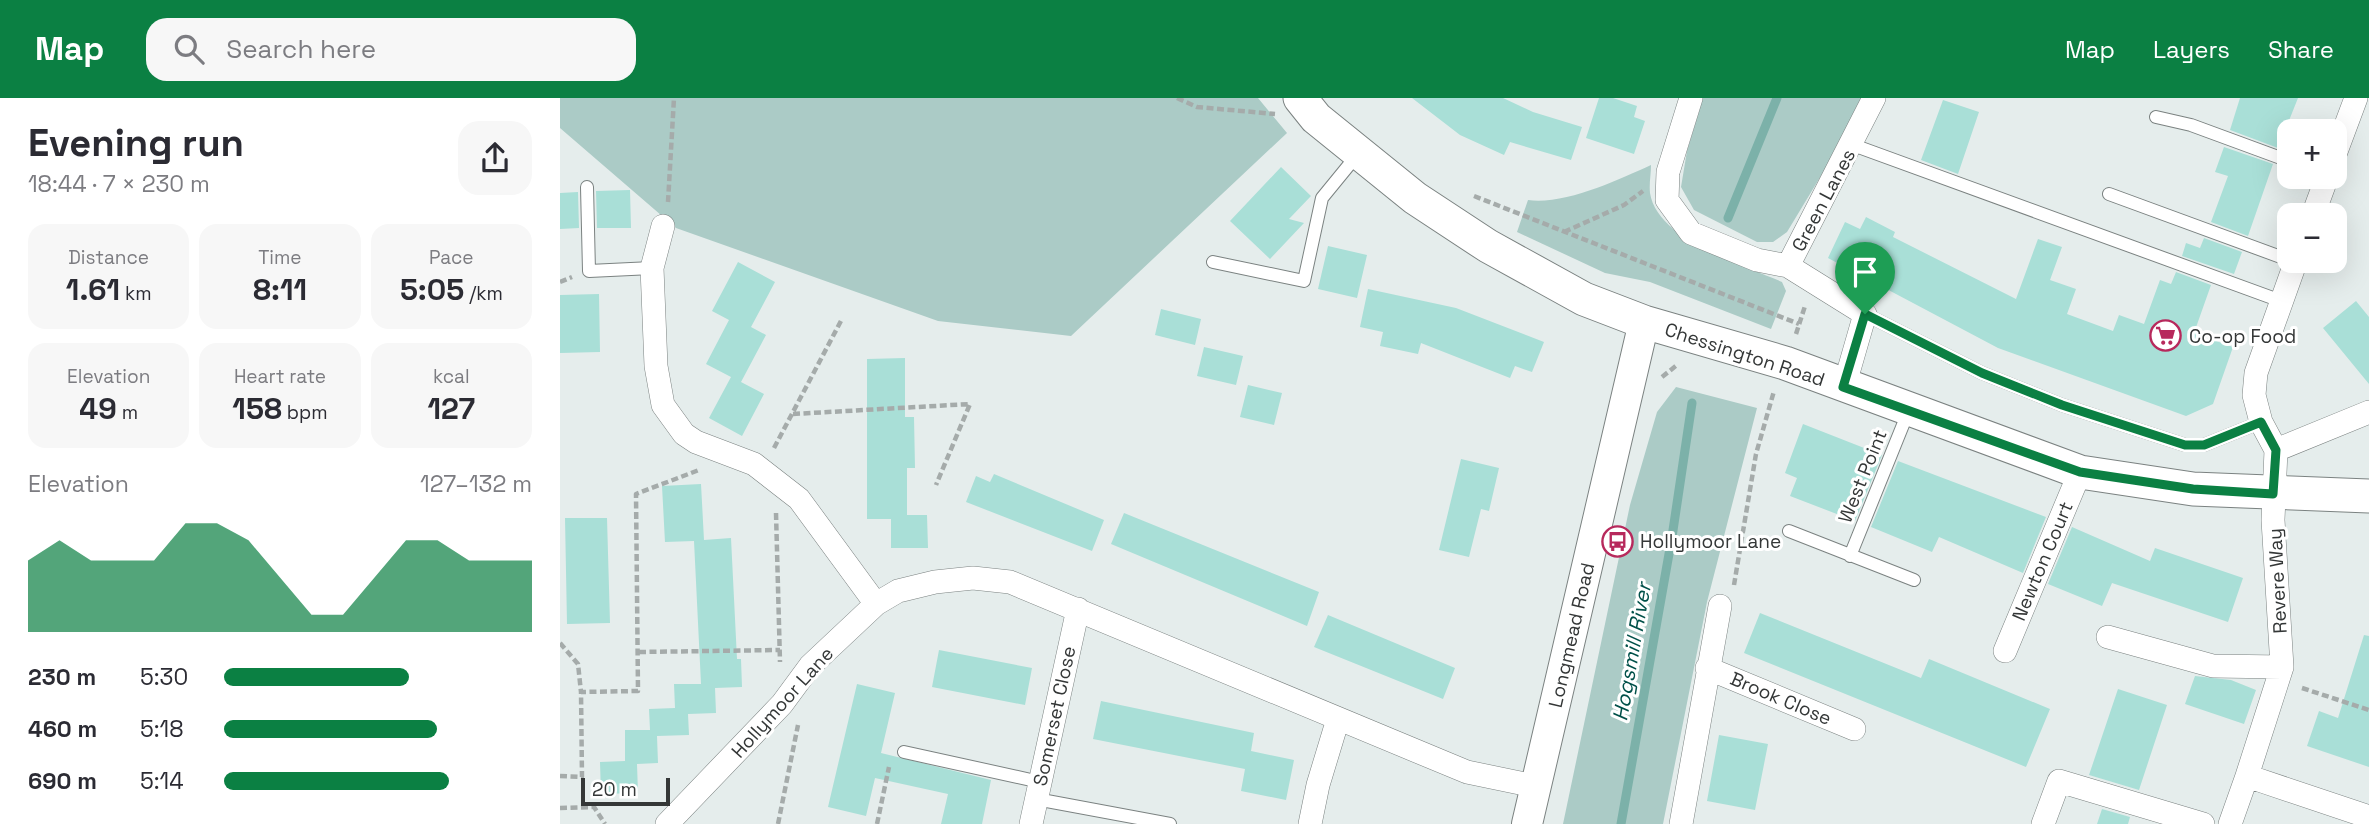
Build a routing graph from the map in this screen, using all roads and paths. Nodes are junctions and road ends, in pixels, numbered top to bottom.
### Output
1 (674, 98) edge
2 (1177, 98) edge
3 (1691, 98) edge
4 (1874, 98) edge
5 (2356, 98) edge
6 (1308, 108) edge
7 (2155, 117) dead end
8 (2347, 122) edge
9 (1853, 145) junction
10 (1359, 154) junction
11 (2277, 157) edge
12 (1668, 172) junction
13 (587, 187) dead end
14 (1466, 191) dead end
15 (2109, 194) dead end
16 (663, 226) joint
17 (1563, 232) junction
18 (2277, 255) edge
19 (1213, 262) dead end
20 (1788, 266) junction
21 (652, 268) junction
22 (2289, 273) edge
23 (1813, 283) junction
24 (2281, 302) junction
25 (1865, 314) junction
26 (1644, 322) junction
27 (1799, 324) junction
28 (1794, 340) dead end
29 (1683, 364) dead end
30 (1659, 381) dead end
31 (1763, 386) dead end
32 (1843, 387) junction
33 (1774, 390) dead end
34 (1909, 410) junction
35 (2369, 412) edge
36 (792, 414) dead end
37 (2261, 422) junction
38 (715, 450) junction
39 (2276, 450) junction
40 (2080, 472) junction
41 (936, 485) dead end
42 (2273, 494) junction
43 (2369, 496) edge
44 (1789, 531) dead end
45 (1850, 556) junction
46 (1914, 580) dead end
47 (876, 604) junction
48 (1720, 606) dead end
49 (1078, 609) junction
50 (2108, 637) dead end
51 (560, 643) edge
52 (780, 650) dead end
53 (2005, 651) dead end
54 (639, 652) junction
55 (1707, 668) junction
56 (2280, 674) junction
57 (581, 692) junction
58 (2369, 710) edge
59 (799, 719) dead end
60 (1338, 719) junction
61 (1854, 729) dead end
62 (904, 752) joint
63 (560, 776) edge
64 (2247, 776) junction
65 (1535, 786) junction
66 (1038, 791) junction
67 (560, 808) edge
68 (2369, 817) edge
69 (605, 824) edge
70 (667, 824) edge
71 (778, 824) edge
72 (877, 824) edge
73 (1031, 824) edge
74 (1170, 824) edge
75 (1310, 824) edge
76 (1527, 824) edge
77 (1681, 824) edge
78 (2043, 824) edge
79 (2203, 824) edge
80 (2230, 824) edge

1 - 16 path
2 - 6 path
3 - 12 street, Green Lanes
4 - 9 street, Green Lanes
5 - 8 street
6 - 10 main road, Chessington Road
7 - 11 lane
9 - 20 street, Green Lanes
9 - 24 lane
10 - 19 lane
10 - 26 main road, Chessington Road
12 - 17 path
12 - 20 street, Green Lanes
13 - 21 lane
14 - 17 path
15 - 18 lane
16 - 21 street
17 - 27 path
20 - 23 street
21 - 38 street
22 - 24 street
23 - 25 street
23 - 27 path
24 - 37 street
25 - 32 street
25 - 37 lane
26 - 32 main road, Chessington Road
26 - 65 street, Longmead Road
27 - 28 path
29 - 30 path
31 - 33 path
32 - 34 main road, Chessington Road
34 - 40 main road, Chessington Road
34 - 45 lane, West Point
35 - 39 street
36 - 41 path
37 - 39 street
38 - 47 street
38 - 54 path
39 - 42 street, Revere Way
40 - 42 main road, Chessington Road
40 - 53 street, Newton Court
42 - 43 main road, Chessington Road
42 - 56 street, Revere Way
44 - 45 lane
45 - 46 lane
47 - 49 street, Hollymoor Lane
47 - 70 street, Hollymoor Lane
48 - 55 street, Brook Close
49 - 60 street, Hollymoor Lane
49 - 66 street, Somerset Close
50 - 56 street
51 - 57 path
52 - 54 path
54 - 57 path
55 - 61 street, Brook Close
55 - 77 street, Brook Close
56 - 58 path
56 - 64 street, Revere Way
57 - 63 path
59 - 71 path
60 - 65 street, Hollymoor Lane
60 - 75 street
62 - 66 lane
62 - 72 path
64 - 68 street
64 - 80 street, Revere Way
65 - 76 street, Longmead Road
66 - 73 street, Somerset Close
66 - 74 lane
67 - 69 path
78 - 79 street

